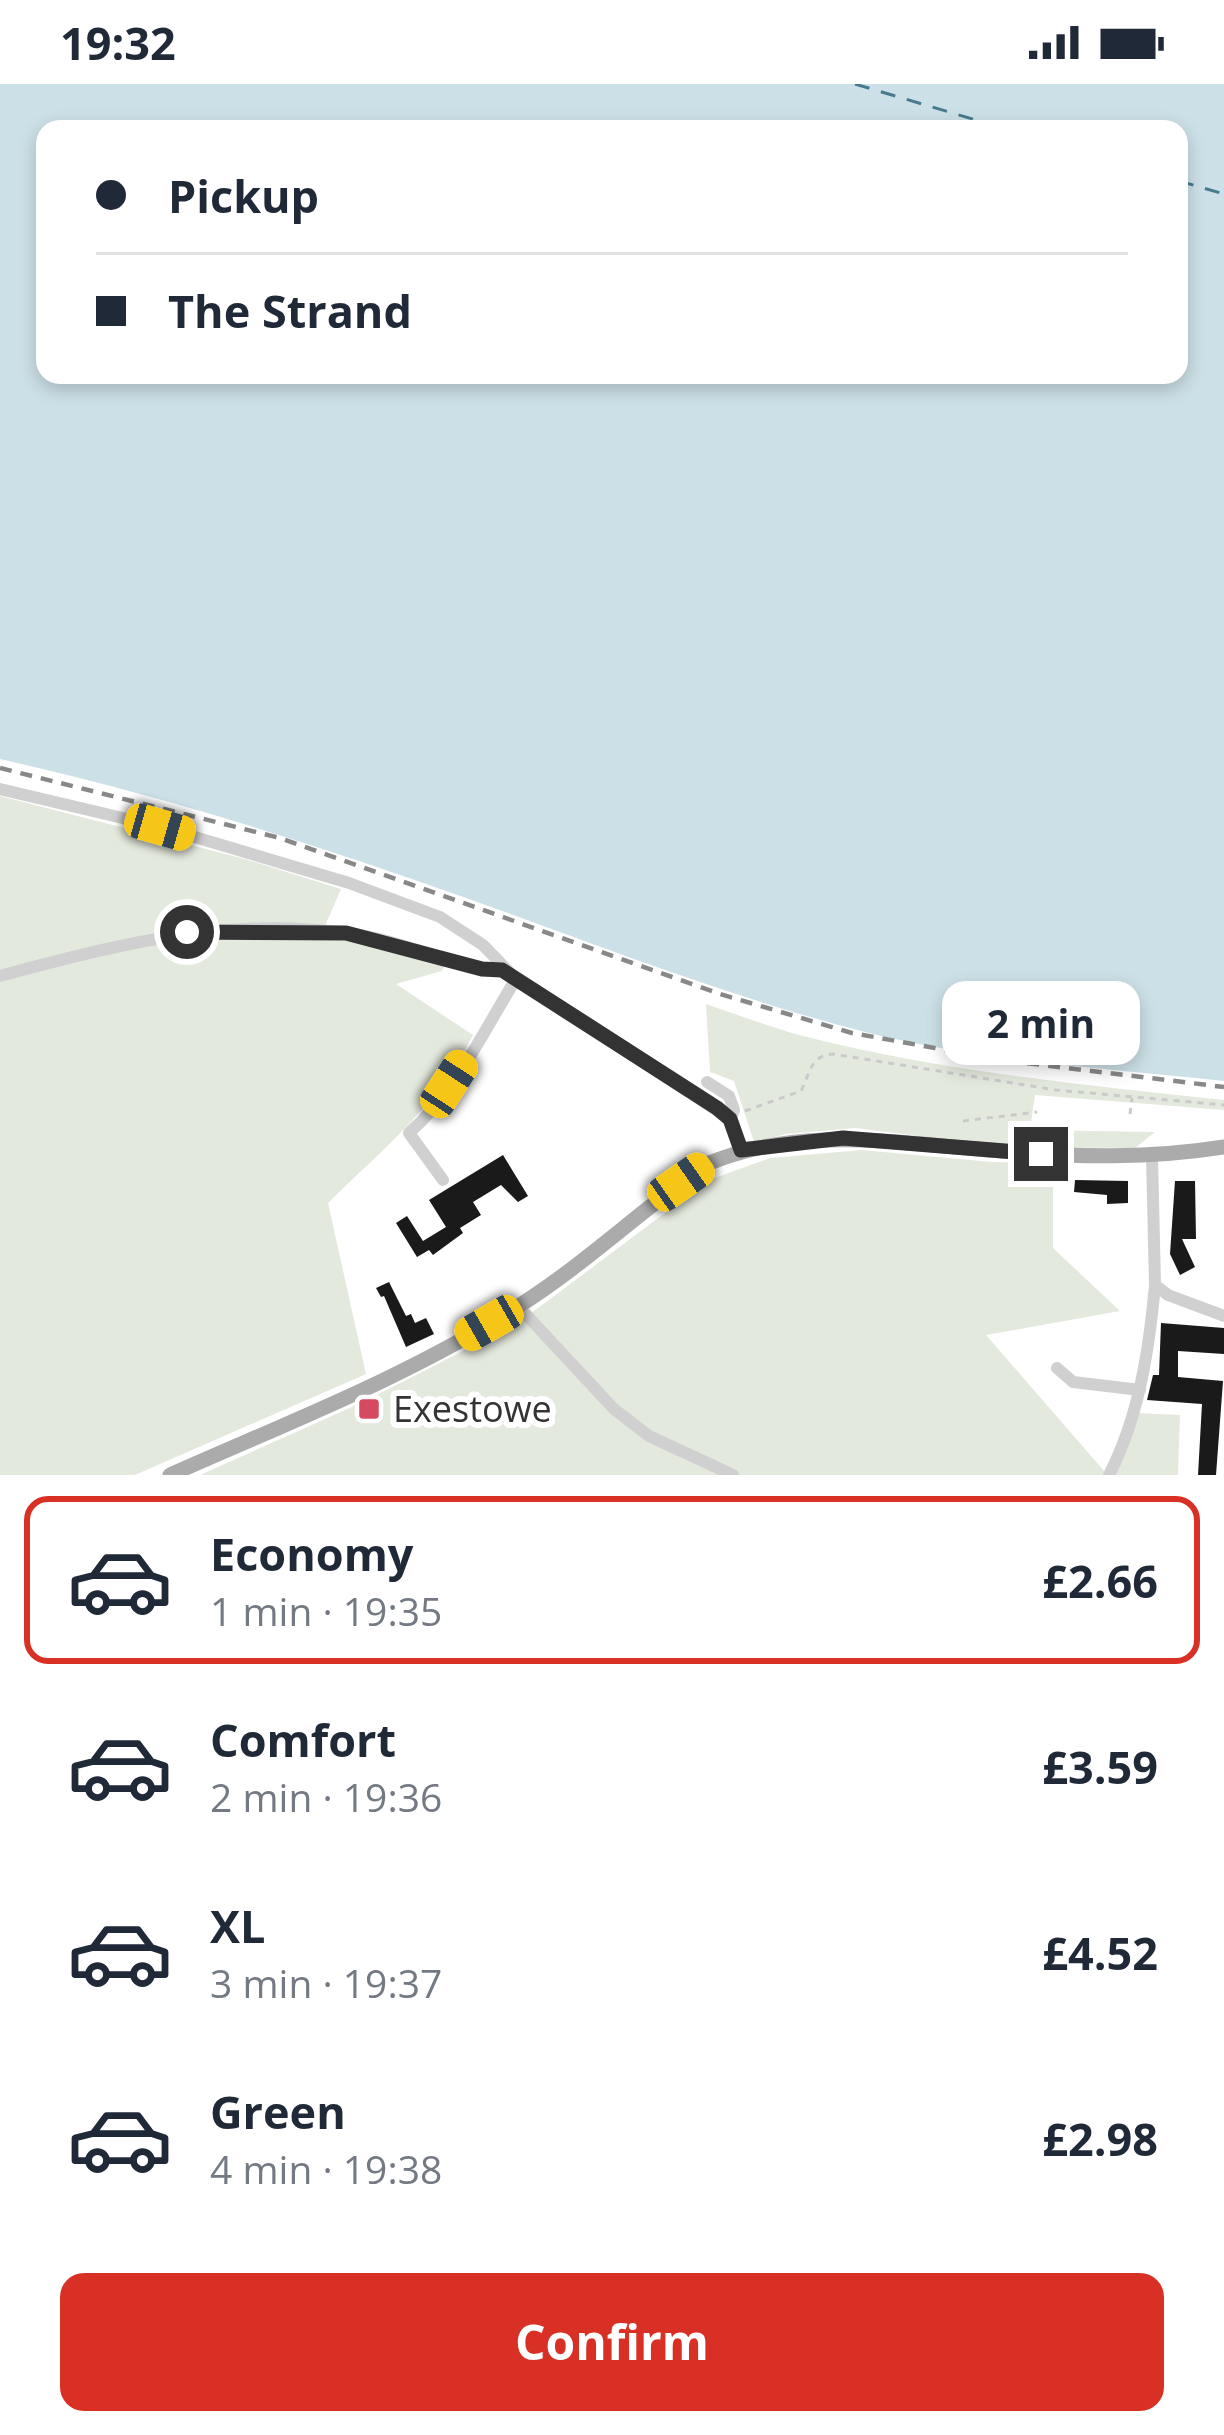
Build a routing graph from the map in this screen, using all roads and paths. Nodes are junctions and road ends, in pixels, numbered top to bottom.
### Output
1 (0, 789) edge
2 (502, 970) junction
3 (0, 976) edge
4 (516, 979) junction
5 (707, 1082) dead end
6 (1132, 1097) junction
7 (1224, 1105) edge
8 (1037, 1112) dead end
9 (1130, 1114) dead end
10 (730, 1119) junction
11 (963, 1121) dead end
12 (1224, 1147) edge
13 (741, 1150) junction
14 (1152, 1156) junction
15 (443, 1180) dead end
16 (1155, 1285) junction
17 (518, 1306) junction
18 (1224, 1316) edge
19 (1057, 1368) dead end
20 (1139, 1390) junction
21 (170, 1475) edge
22 (733, 1475) edge
23 (1109, 1475) edge

1 - 2 street
2 - 3 street
2 - 4 street
4 - 10 street
4 - 15 street
5 - 10 street
6 - 7 path
6 - 9 path
6 - 10 path
8 - 11 path
10 - 13 street
12 - 14 main road
13 - 14 main road
13 - 17 main road
14 - 16 street
16 - 18 street
16 - 20 street
17 - 21 main road
17 - 22 street
19 - 20 street
20 - 23 street

